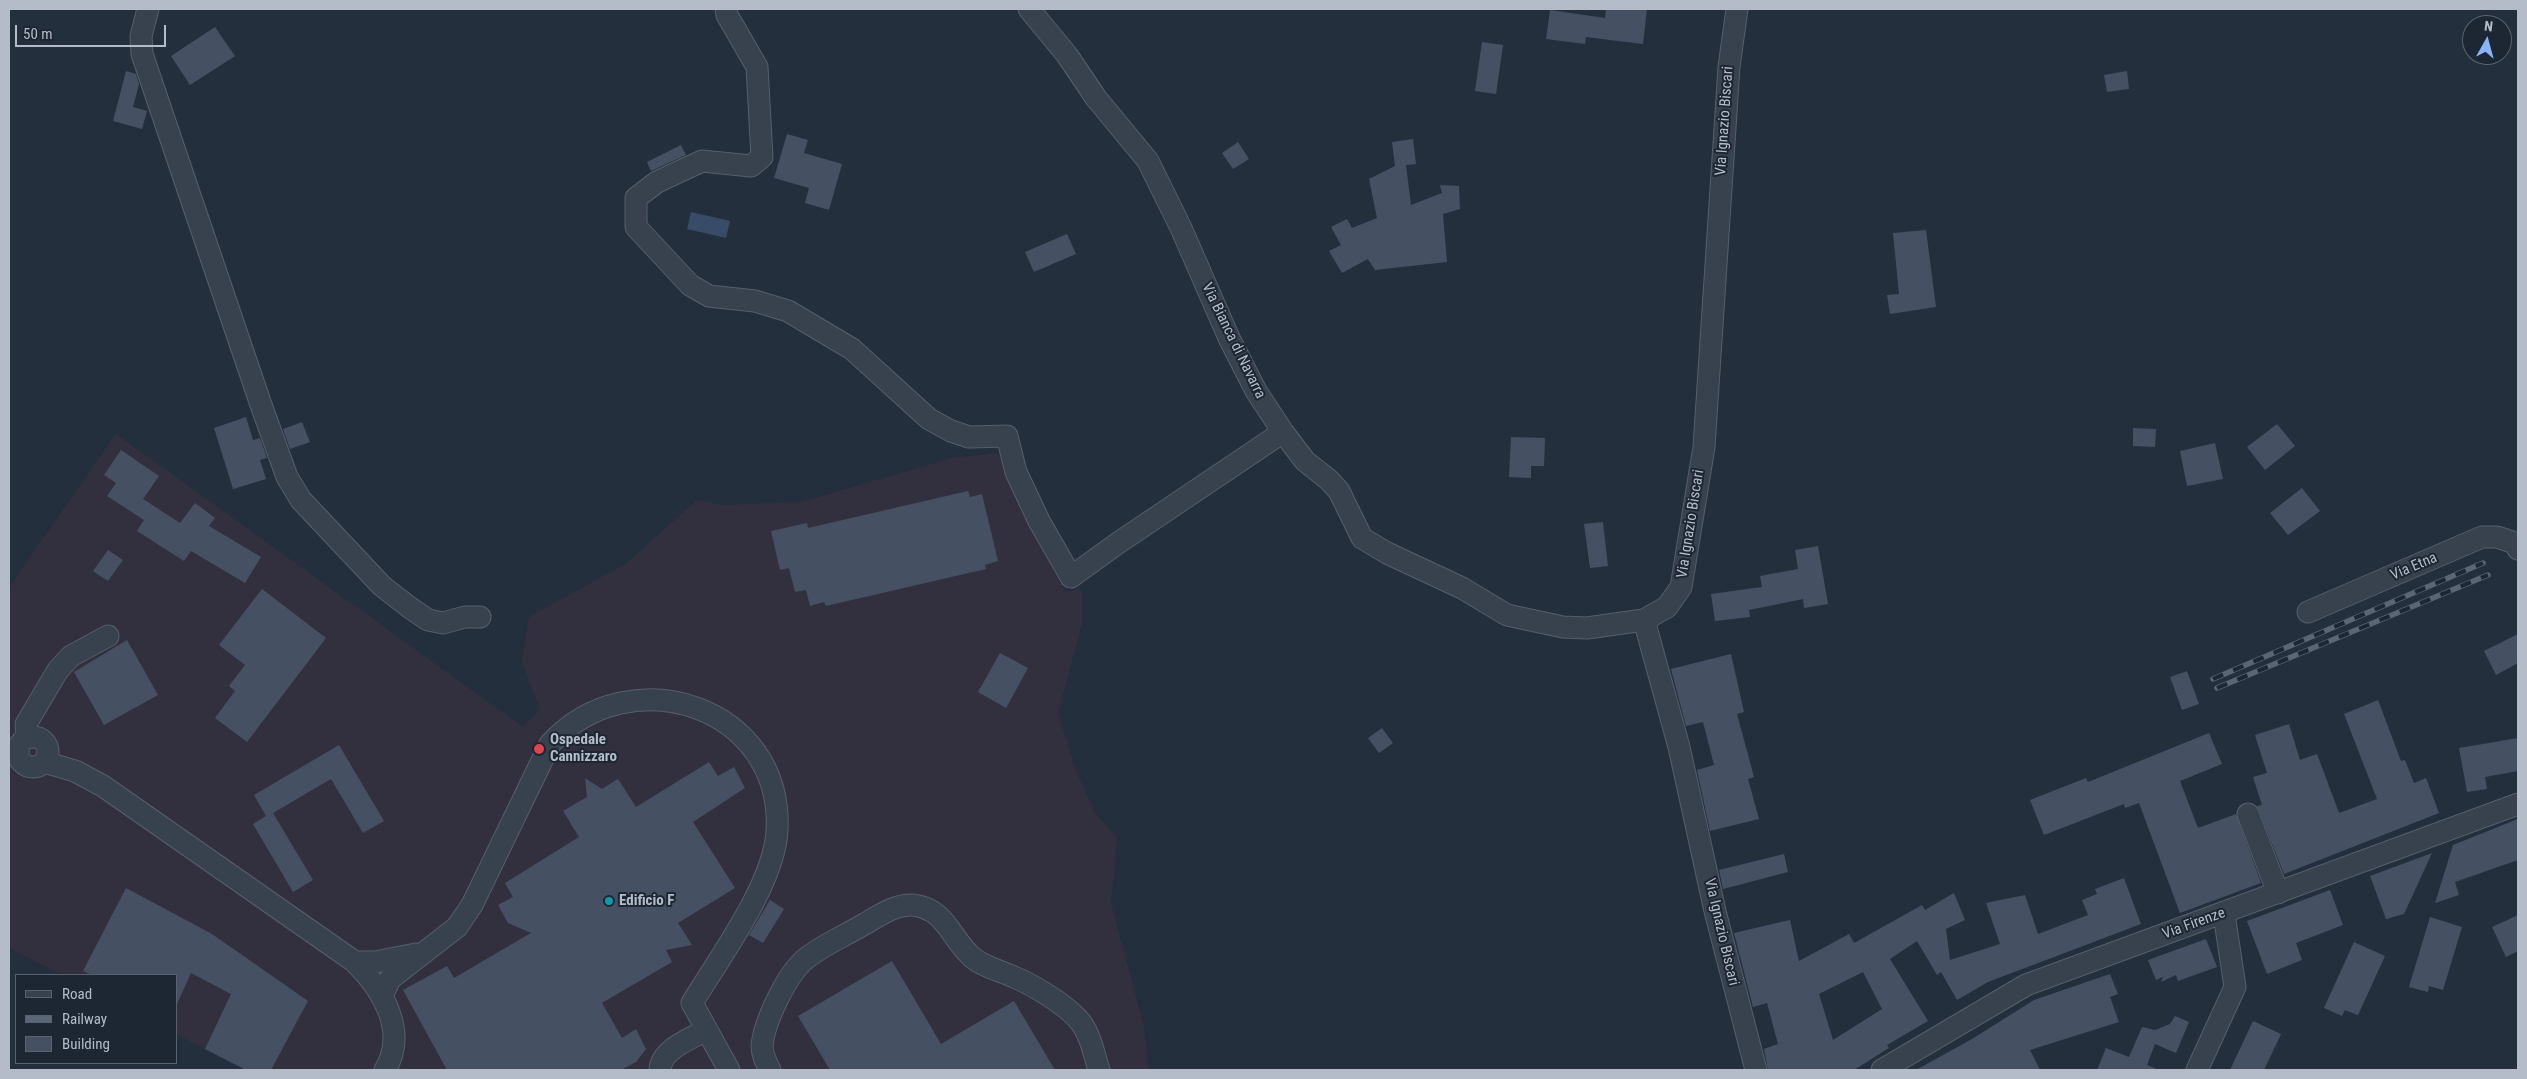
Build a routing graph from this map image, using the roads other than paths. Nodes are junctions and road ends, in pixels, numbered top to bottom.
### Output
1 (148, 9) edge
2 (726, 9) edge
3 (1029, 9) edge
4 (1737, 9) edge
5 (1283, 432) junction
6 (2518, 549) edge
7 (2308, 612) dead end
8 (480, 617) dead end
9 (1644, 620) junction
10 (108, 636) dead end
11 (25, 740) edge
12 (16, 762) edge
13 (44, 762) junction
14 (103, 786) junction
15 (2518, 804) edge
16 (2248, 814) dead end
17 (2278, 893) junction
18 (2224, 914) junction
19 (431, 948) junction
20 (355, 962) junction
21 (382, 996) junction
22 (706, 1030) junction
23 (385, 1070) edge
24 (660, 1070) edge
25 (729, 1070) edge
26 (770, 1070) edge
27 (1099, 1070) edge
28 (1756, 1070) edge
29 (1882, 1070) edge
30 (2197, 1070) edge

1 - 8 street
2 - 5 street
3 - 5 street, Via Bianca di Navarra
4 - 9 street, Via Ignazio Biscari
5 - 9 street, Via Bianca di Navarra
6 - 7 street, Via Etna
9 - 28 street, Via Ignazio Biscari
10 - 11 street
11 - 12 street
11 - 13 street
11 - 14 street
12 - 13 street
13 - 14 street
14 - 20 street
15 - 17 street, Via Firenze
16 - 17 street
17 - 18 street, Via Firenze
18 - 29 street, Via Firenze
18 - 30 street
19 - 20 street
19 - 21 street
19 - 22 street
20 - 21 street
21 - 23 street
22 - 24 street
22 - 25 street
26 - 27 street

